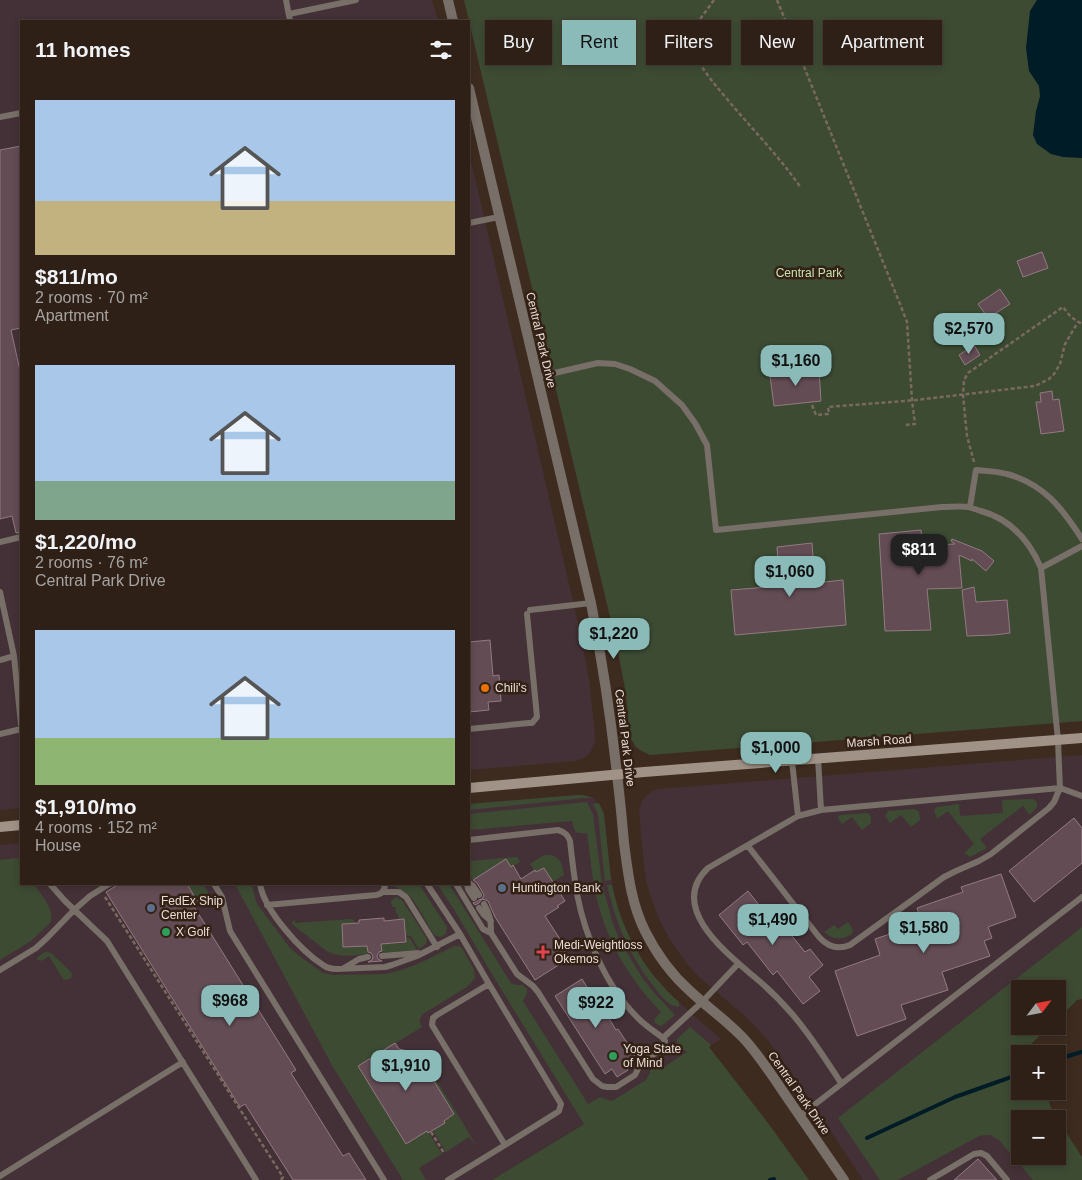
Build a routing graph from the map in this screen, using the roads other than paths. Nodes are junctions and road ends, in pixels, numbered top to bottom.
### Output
1 (286, 0) edge
2 (356, 0) edge
3 (448, 0) edge
4 (289, 14) junction
5 (290, 20) edge
6 (453, 20) edge
7 (470, 92) edge
8 (20, 113) edge
9 (0, 117) edge
10 (499, 217) junction
11 (470, 223) edge
12 (537, 377) junction
13 (970, 508) junction
14 (20, 537) edge
15 (1082, 539) edge
16 (0, 542) edge
17 (1082, 546) edge
18 (1041, 568) junction
19 (0, 592) edge
20 (591, 603) junction
21 (14, 656) junction
22 (0, 660) edge
23 (20, 714) edge
24 (470, 728) edge
25 (20, 729) edge
26 (0, 734) edge
27 (1082, 738) edge
28 (1058, 740) junction
29 (818, 758) junction
30 (792, 761) junction
31 (617, 775) junction
32 (470, 788) edge
33 (1060, 788) junction
34 (1082, 796) edge
35 (821, 810) junction
36 (798, 816) junction
37 (20, 826) edge
38 (0, 827) edge
39 (470, 840) edge
40 (748, 846) junction
41 (470, 884) edge
42 (51, 885) edge
43 (107, 885) edge
44 (215, 885) edge
45 (260, 885) edge
46 (384, 885) edge
47 (428, 885) edge
48 (457, 885) edge
49 (383, 892) junction
50 (476, 897) dead end
51 (1082, 897) edge
52 (267, 904) junction
53 (482, 906) dead end
54 (74, 910) junction
55 (490, 933) junction
56 (460, 934) junction
57 (437, 947) junction
58 (423, 953) junction
59 (382, 956) dead end
60 (368, 957) dead end
61 (738, 964) junction
62 (343, 969) junction
63 (0, 970) edge
64 (489, 984) junction
65 (702, 1002) junction
66 (663, 1038) junction
67 (182, 1062) junction
68 (841, 1083) junction
69 (800, 1116) junction
70 (505, 1145) junction
71 (0, 1176) edge
72 (256, 1180) edge
73 (384, 1180) edge
74 (448, 1180) edge
75 (844, 1180) edge
76 (930, 1180) edge
77 (1007, 1180) edge

1 - 4 lane
2 - 4 lane
3 - 6 street
4 - 5 lane
7 - 10 street, Central Park Drive
8 - 9 lane
10 - 11 lane
10 - 12 street, Central Park Drive
12 - 13 lane
12 - 20 street, Central Park Drive
13 - 15 lane
13 - 18 lane
14 - 16 lane
17 - 18 lane
18 - 28 lane
19 - 21 lane
20 - 24 lane
20 - 31 street, Central Park Drive
21 - 22 lane
21 - 23 lane
25 - 26 lane
27 - 28 main road, Marsh Road
28 - 29 main road, Marsh Road
28 - 33 lane
29 - 30 main road, Marsh Road
29 - 35 lane
30 - 31 main road, Marsh Road
30 - 36 lane
31 - 32 main road, Marsh Road
31 - 65 street, Central Park Drive
33 - 34 lane
33 - 35 lane
33 - 40 lane
35 - 36 lane
36 - 40 lane
37 - 38 main road
39 - 66 lane
40 - 61 lane
41 - 50 lane
42 - 54 lane
43 - 54 lane
44 - 73 lane
45 - 52 lane
46 - 49 lane
47 - 56 lane
48 - 55 lane
49 - 52 lane
49 - 57 lane
51 - 68 lane
52 - 62 lane
53 - 55 lane
54 - 63 lane
54 - 67 lane
55 - 66 lane
56 - 57 lane
56 - 64 lane
57 - 58 lane
58 - 59 lane
58 - 62 lane
60 - 62 lane
61 - 65 lane
61 - 68 lane
64 - 70 lane
64 - 70 lane
65 - 66 lane
65 - 69 street, Central Park Drive
67 - 71 lane
67 - 72 lane
68 - 69 lane
69 - 75 street, Central Park Drive
70 - 74 lane
76 - 77 lane

